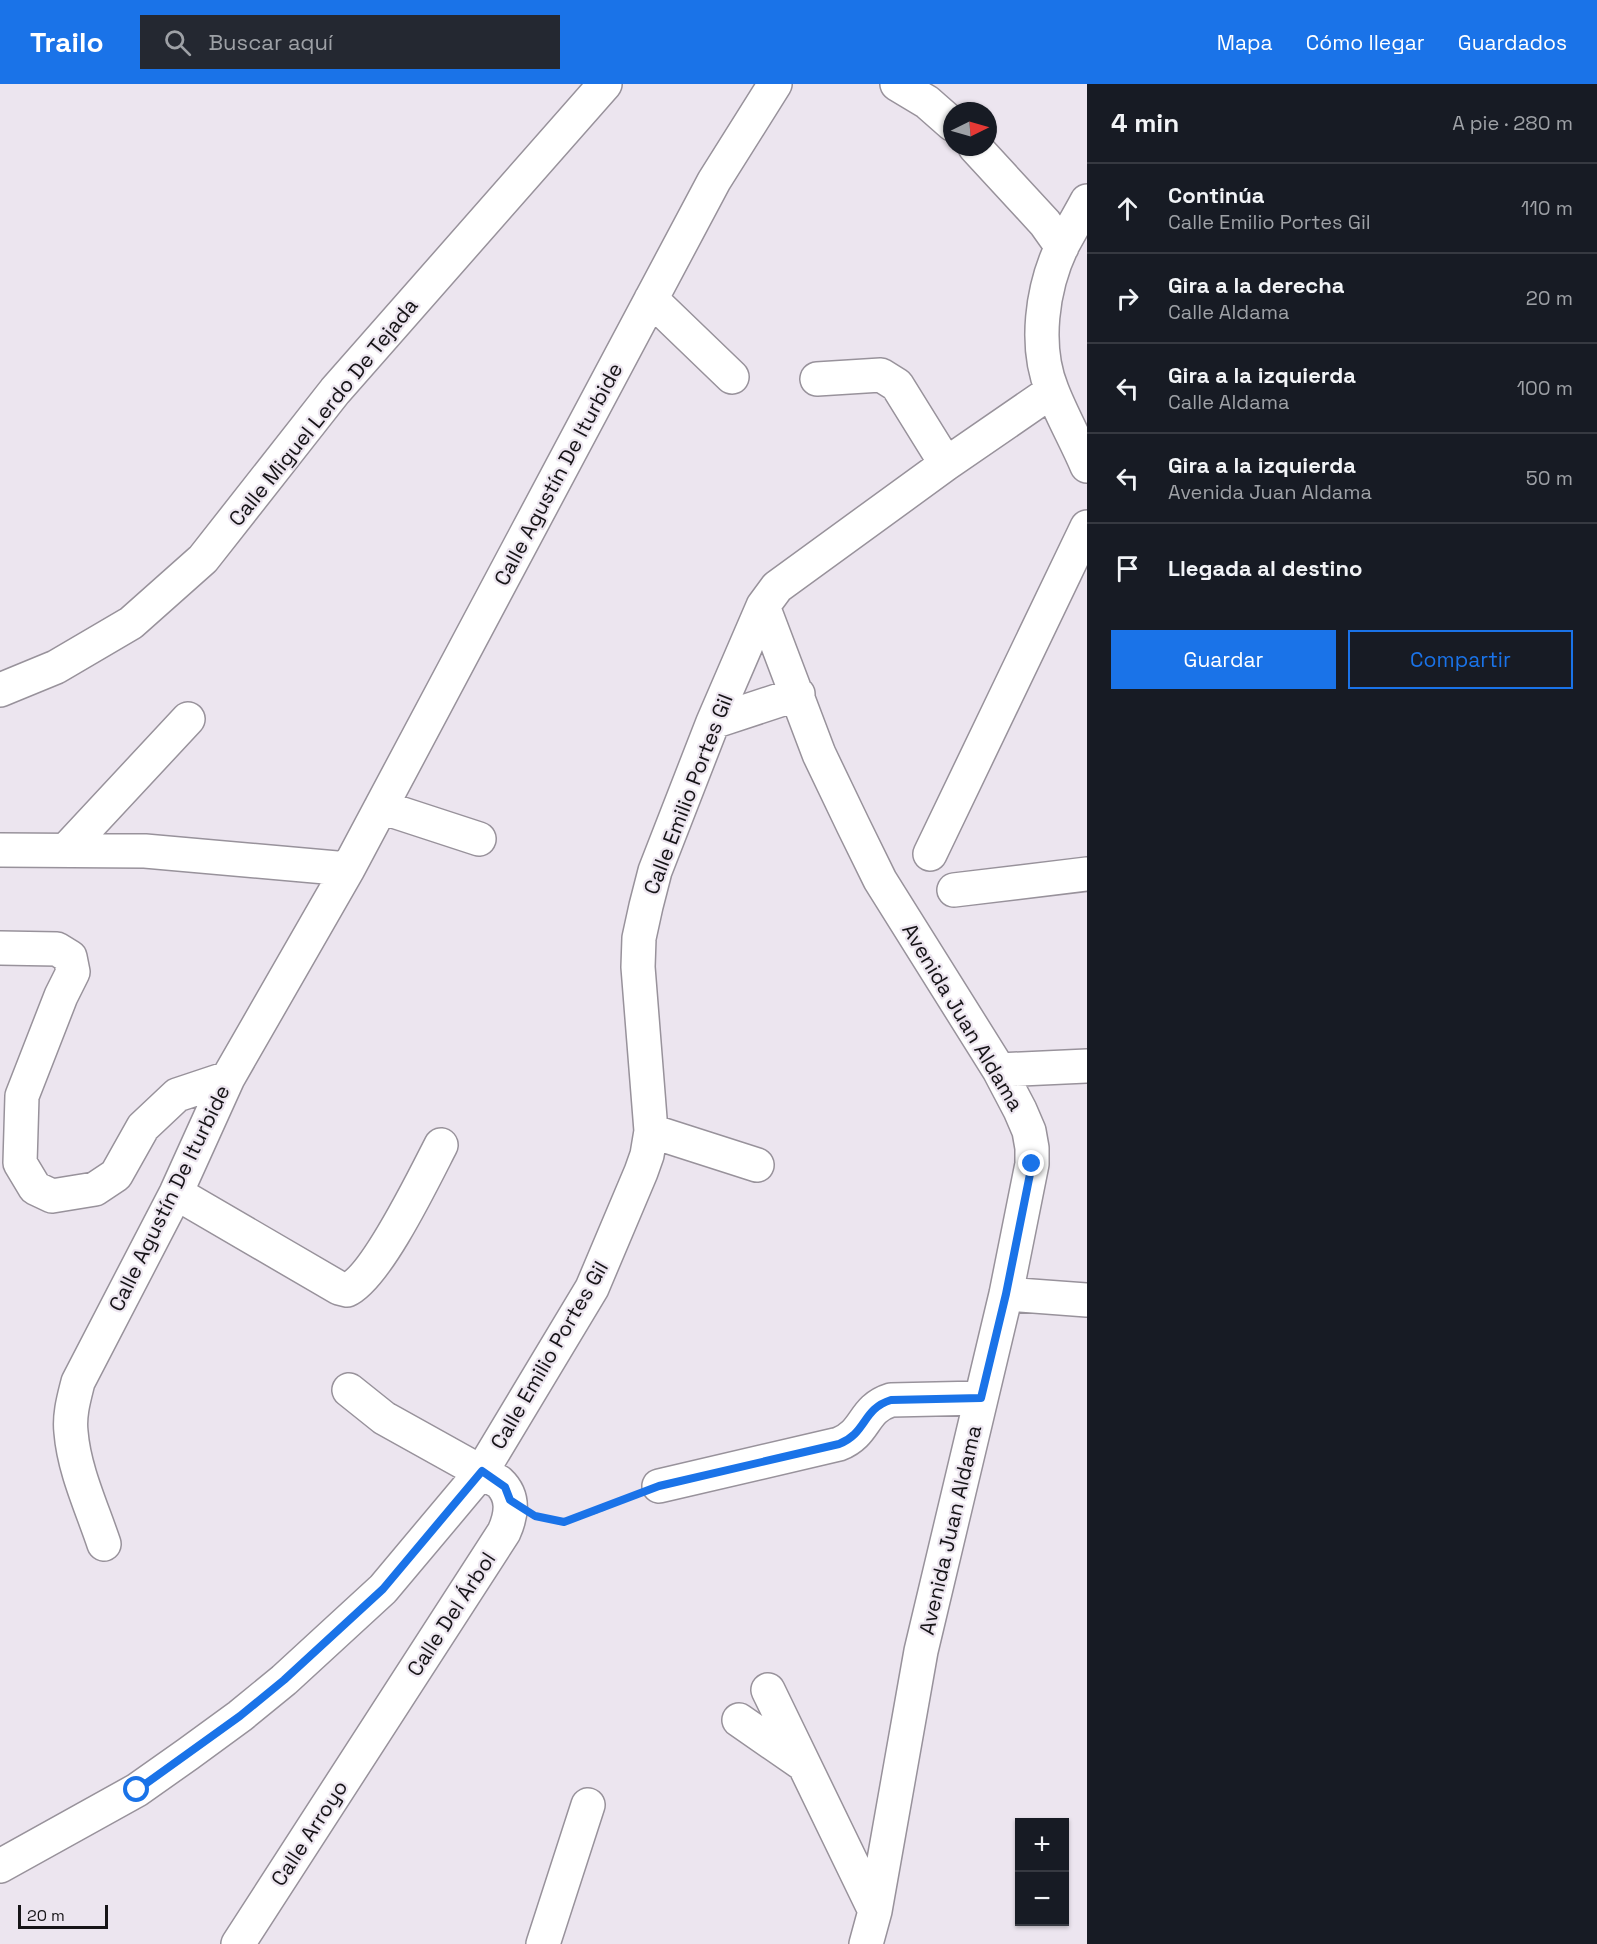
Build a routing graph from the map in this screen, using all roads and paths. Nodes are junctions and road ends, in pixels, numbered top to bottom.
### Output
1 (605, 84) edge
2 (775, 84) edge
3 (897, 84) edge
4 (943, 116) edge
5 (983, 156) edge
6 (1087, 201) edge
7 (1062, 247) junction
8 (651, 299) junction
9 (732, 377) dead end
10 (818, 379) dead end
11 (1052, 391) junction
12 (946, 464) junction
13 (1087, 466) edge
14 (1087, 527) edge
15 (763, 606) junction
16 (0, 690) edge
17 (798, 694) junction
18 (188, 719) dead end
19 (713, 722) junction
20 (381, 807) junction
21 (479, 839) dead end
22 (0, 850) edge
23 (66, 850) junction
24 (930, 854) dead end
25 (348, 869) junction
26 (1087, 874) edge
27 (954, 890) dead end
28 (0, 948) edge
29 (1087, 1066) edge
30 (999, 1070) junction
31 (228, 1078) junction
32 (651, 1131) junction
33 (441, 1144) dead end
34 (757, 1165) dead end
35 (176, 1193) junction
36 (1006, 1294) junction
37 (1087, 1300) edge
38 (350, 1390) dead end
39 (981, 1398) junction
40 (482, 1471) junction
41 (659, 1486) joint
42 (510, 1500) junction
43 (104, 1544) dead end
44 (768, 1690) dead end
45 (739, 1720) dead end
46 (381, 1723) joint
47 (805, 1767) junction
48 (588, 1805) dead end
49 (0, 1866) edge
50 (875, 1911) junction
51 (238, 1944) edge
52 (543, 1944) edge
53 (866, 1944) edge

1 - 16 street, Calle Miguel Lerdo De Tejada
2 - 8 street, Calle Agustín De Iturbide
3 - 4 street
5 - 7 street
6 - 7 street
7 - 11 street
8 - 9 street
8 - 20 street, Calle Agustín De Iturbide
10 - 12 street
11 - 12 street, Calle Emilio Portes Gil
11 - 13 street
12 - 15 street, Calle Emilio Portes Gil
14 - 24 street
15 - 17 street, Avenida Juan Aldama
15 - 19 street, Calle Emilio Portes Gil
17 - 19 street
17 - 30 street, Avenida Juan Aldama
18 - 23 street
19 - 32 street, Calle Emilio Portes Gil
20 - 21 street
20 - 25 street, Calle Agustín De Iturbide
22 - 23 street
23 - 25 street
25 - 31 street, Calle Agustín De Iturbide
26 - 27 street
28 - 31 street
29 - 30 street
30 - 36 street, Avenida Juan Aldama
31 - 35 street, Calle Agustín De Iturbide
32 - 34 street
32 - 40 street, Calle Emilio Portes Gil
33 - 35 street
35 - 43 street, Calle Agustín De Iturbide
36 - 37 street
36 - 39 street, Avenida Juan Aldama
38 - 40 street
39 - 41 street
39 - 50 street, Avenida Juan Aldama
40 - 42 street
40 - 49 street, Calle Emilio Portes Gil
41 - 42 path
42 - 46 street, Calle Del Árbol
44 - 47 street
45 - 47 street
46 - 51 street, Calle Arroyo
47 - 50 street
48 - 52 street
50 - 53 street, Avenida Juan Aldama

